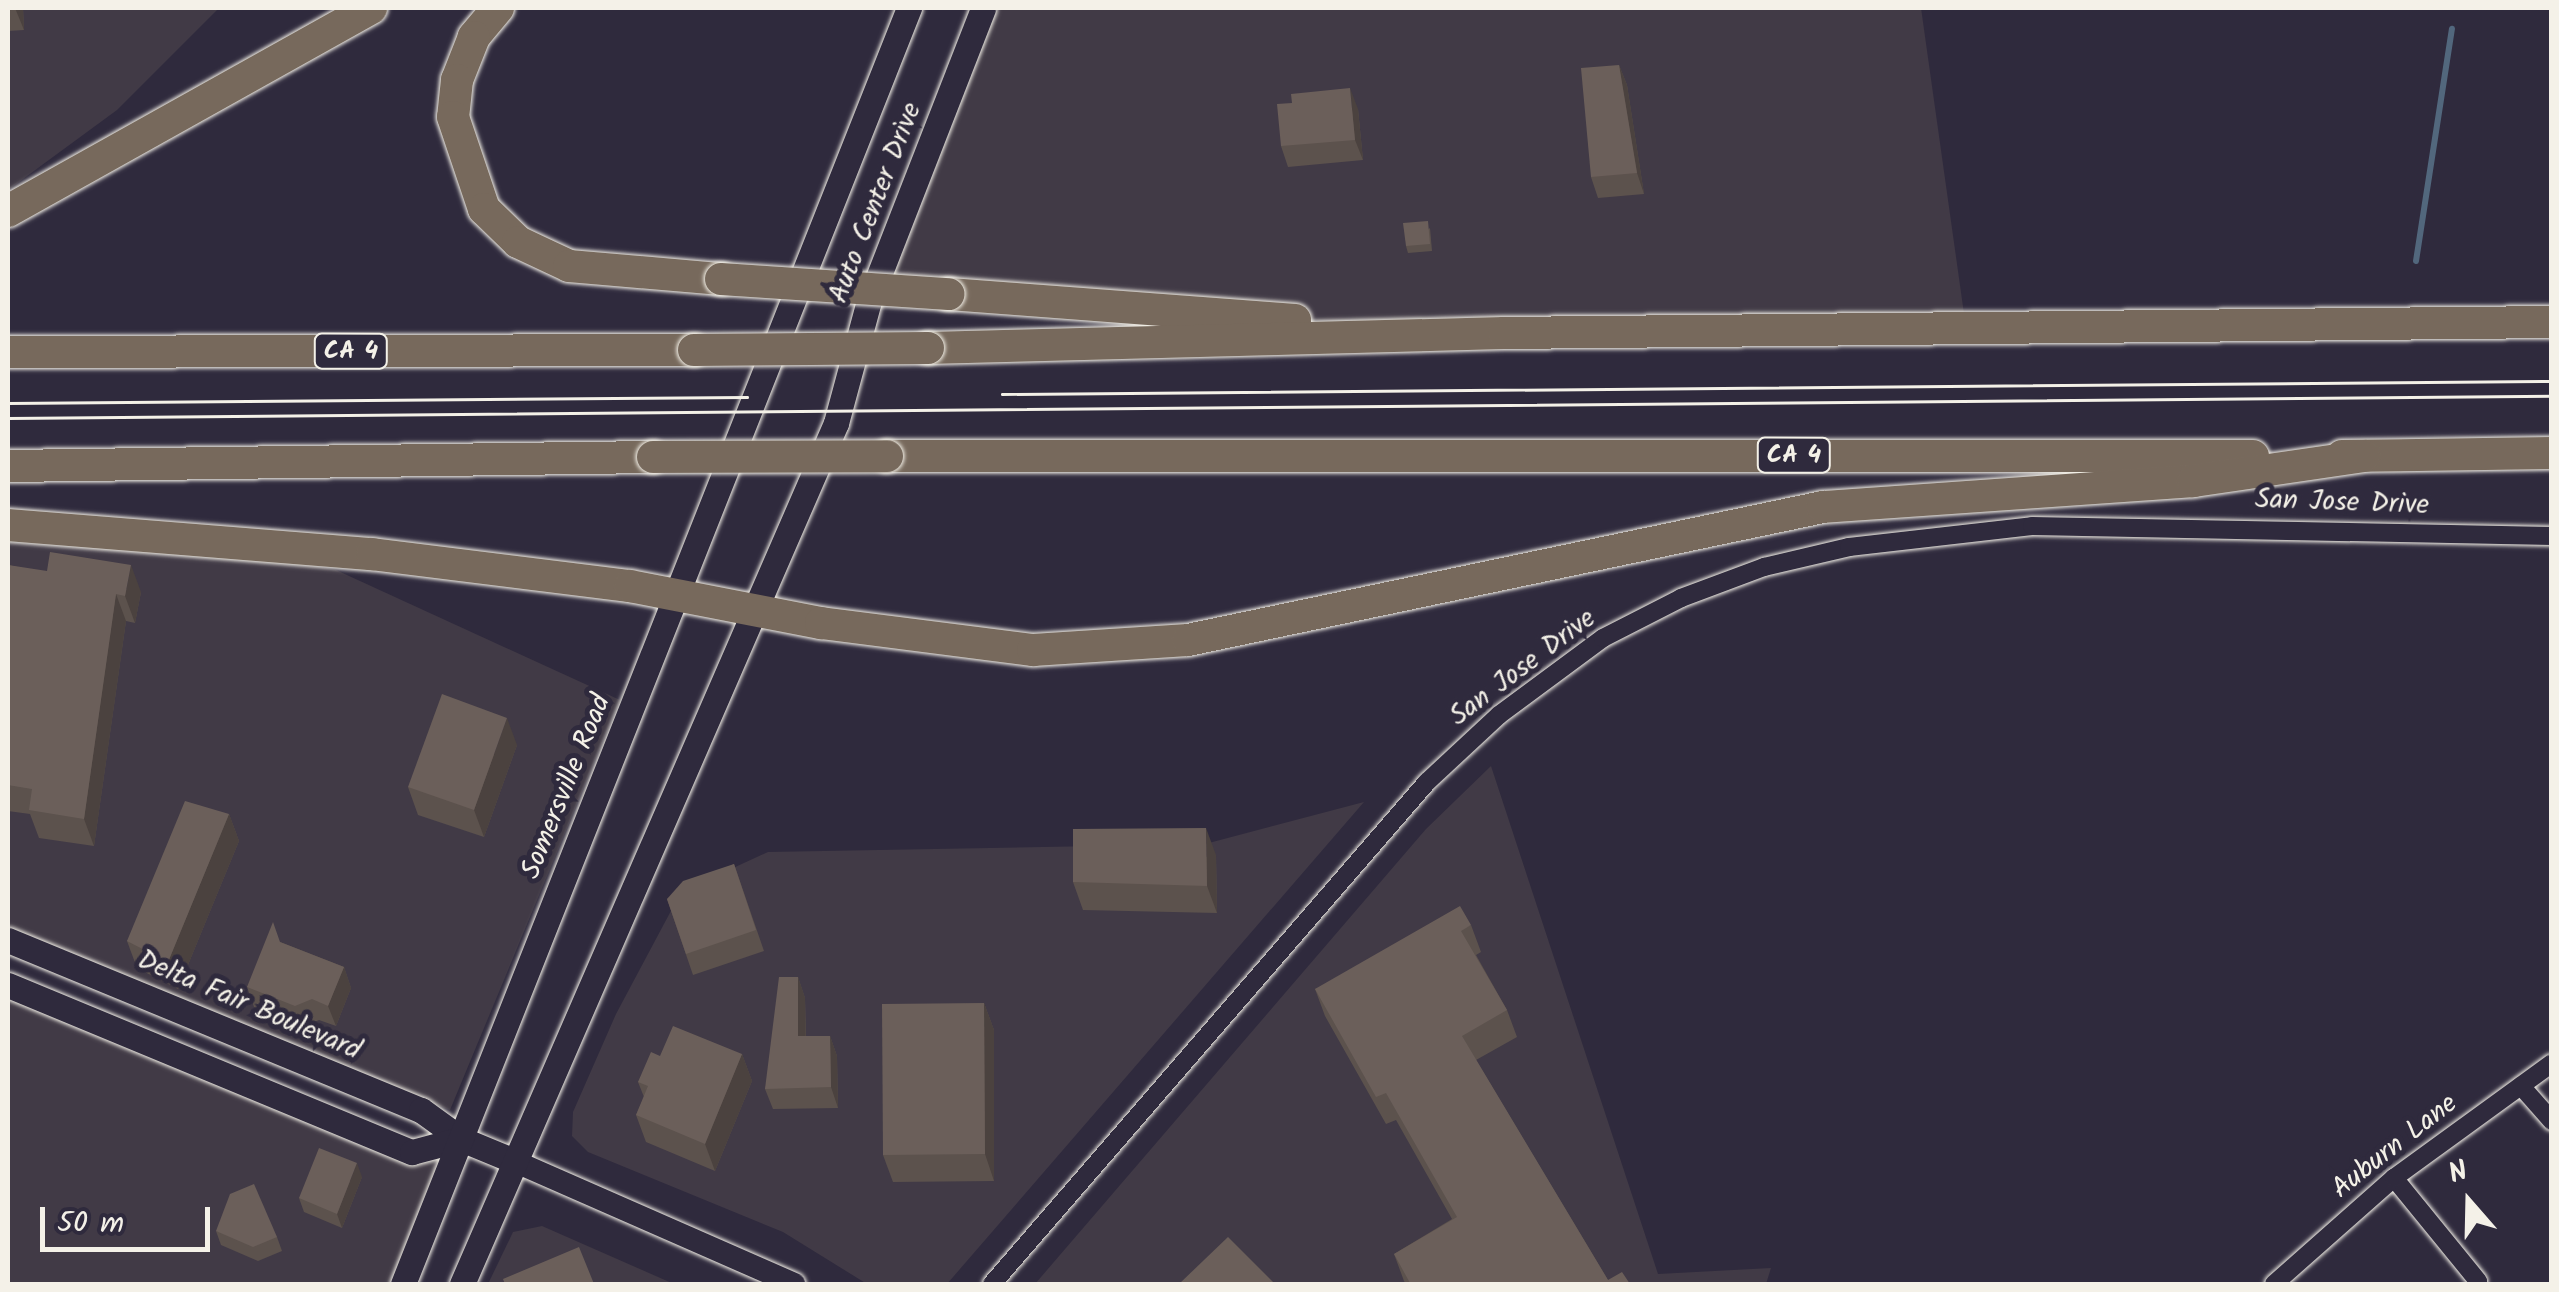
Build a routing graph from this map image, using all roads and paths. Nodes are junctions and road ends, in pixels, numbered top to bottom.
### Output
1 (371, 8) edge
2 (498, 8) edge
3 (909, 8) edge
4 (983, 8) edge
5 (8, 212) edge
6 (788, 312) joint
7 (2552, 322) edge
8 (1504, 333) junction
9 (8, 352) edge
10 (2552, 454) edge
11 (2364, 456) junction
12 (8, 466) edge
13 (8, 526) edge
14 (2552, 536) edge
15 (674, 595) junction
16 (751, 608) junction
17 (8, 940) edge
18 (87, 972) junction
19 (8, 985) edge
20 (72, 1011) junction
21 (2552, 1063) edge
22 (2521, 1086) junction
23 (2552, 1121) edge
24 (461, 1139) junction
25 (514, 1162) junction
26 (2394, 1178) junction
27 (2478, 1280) dead end
28 (2277, 1283) edge
29 (403, 1284) edge
30 (462, 1284) edge
31 (794, 1284) edge
32 (992, 1284) edge

1 - 5 highway
2 - 8 highway, bridge
3 - 6 main road, Auto Center Drive
4 - 16 main road, Auto Center Drive
6 - 15 main road, Somersville Road
7 - 8 highway, CA 4
8 - 9 highway, CA 4, bridge
10 - 11 highway, CA 4
11 - 12 highway, CA 4, bridge
11 - 16 highway
13 - 15 highway
14 - 32 street, San Jose Drive
15 - 16 highway
15 - 24 main road, Somersville Road
16 - 25 main road
17 - 18 main road, Delta Fair Boulevard
18 - 20 main road
18 - 24 main road, Delta Fair Boulevard
19 - 20 main road
20 - 24 main road
21 - 22 street, Auburn Lane
22 - 23 street
22 - 26 street, Auburn Lane
24 - 25 main road, Delta Fair Boulevard
24 - 29 main road, Somersville Road
25 - 30 main road
25 - 31 street, Delta Fair Boulevard
26 - 27 street
26 - 28 street, Auburn Lane

